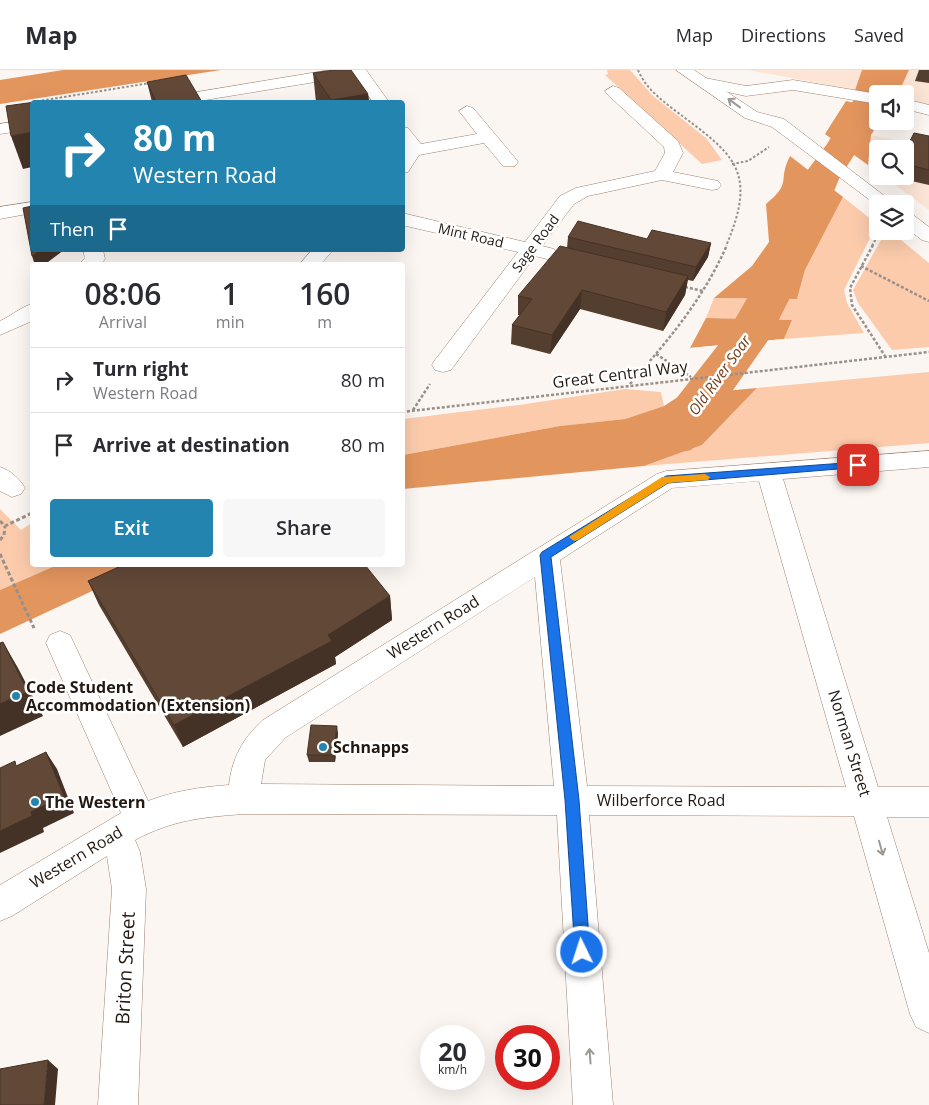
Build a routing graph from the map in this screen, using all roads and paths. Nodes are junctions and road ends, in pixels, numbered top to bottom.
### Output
1 (358, 70) edge
2 (638, 70) edge
3 (684, 70) edge
4 (718, 71) edge
5 (744, 80) junction
6 (157, 82) edge
7 (705, 83) junction
8 (613, 91) dead end
9 (869, 97) edge
10 (48, 100) edge
11 (179, 100) edge
12 (380, 100) edge
13 (467, 111) dead end
14 (30, 124) edge
15 (778, 124) junction
16 (0, 129) edge
17 (405, 136) edge
18 (488, 137) junction
19 (772, 145) dead end
20 (413, 150) junction
21 (509, 162) dead end
22 (405, 163) edge
23 (732, 164) junction
24 (662, 175) junction
25 (712, 185) dead end
26 (874, 195) edge
27 (30, 208) edge
28 (0, 213) edge
29 (405, 220) edge
30 (914, 225) edge
31 (929, 236) edge
32 (875, 240) edge
33 (531, 249) junction
34 (322, 252) edge
35 (570, 259) edge
36 (312, 262) edge
37 (861, 266) junction
38 (685, 287) edge
39 (704, 291) junction
40 (929, 301) edge
41 (30, 312) edge
42 (0, 329) edge
43 (929, 352) edge
44 (656, 354) junction
45 (885, 356) junction
46 (443, 365) joint
47 (691, 377) junction
48 (630, 384) junction
49 (412, 410) junction
50 (405, 411) edge
51 (929, 459) edge
52 (769, 473) junction
53 (30, 514) edge
54 (0, 521) edge
55 (5, 526) junction
56 (0, 540) edge
57 (0, 554) edge
58 (546, 555) junction
59 (47, 636) joint
60 (244, 798) junction
61 (572, 800) junction
62 (868, 801) junction
63 (929, 802) edge
64 (127, 826) junction
65 (0, 904) edge
66 (929, 1014) edge
67 (118, 1105) edge
68 (593, 1105) edge

1 - 11 street
1 - 12 street
2 - 23 path
3 - 7 street
4 - 5 street
5 - 7 street
5 - 9 street
5 - 15 street
6 - 10 path
15 -> 7 street
8 - 24 street
13 - 18 street
14 - 16 street
15 - 26 street
17 - 20 street
18 - 20 street
18 - 21 street
19 - 23 path
20 - 22 street
23 - 39 path
24 - 25 street, Sage Road
24 - 33 street, Sage Road
27 - 28 street
29 - 33 street, Mint Road
30 - 31 street
32 - 37 path
33 - 35 street, Mint Road
33 - 46 street, Sage Road
34 - 36 street
37 - 40 path
37 - 45 path
38 - 39 path
39 - 44 path
41 - 42 street
43 - 45 path, Great Central Way
44 - 47 path
44 - 48 path
45 - 47 path, Great Central Way
46 - 49 path
47 - 48 path, Great Central Way
48 - 49 path, Great Central Way
49 - 50 path, Great Central Way
51 - 52 street, Western Road
52 - 58 street, Western Road
52 - 62 street, Norman Street
53 - 55 path
54 - 55 path
55 - 56 path
57 - 59 path
58 - 60 street, Western Road
58 - 61 street
59 - 64 street, Briton Street
60 - 61 street, Wilberforce Road
60 - 64 street, Western Road
61 - 62 street, Wilberforce Road
68 -> 61 street
62 - 63 street, Wilberforce Road
62 -> 66 street, Norman Street
64 - 65 street, Western Road
64 - 67 street, Briton Street

